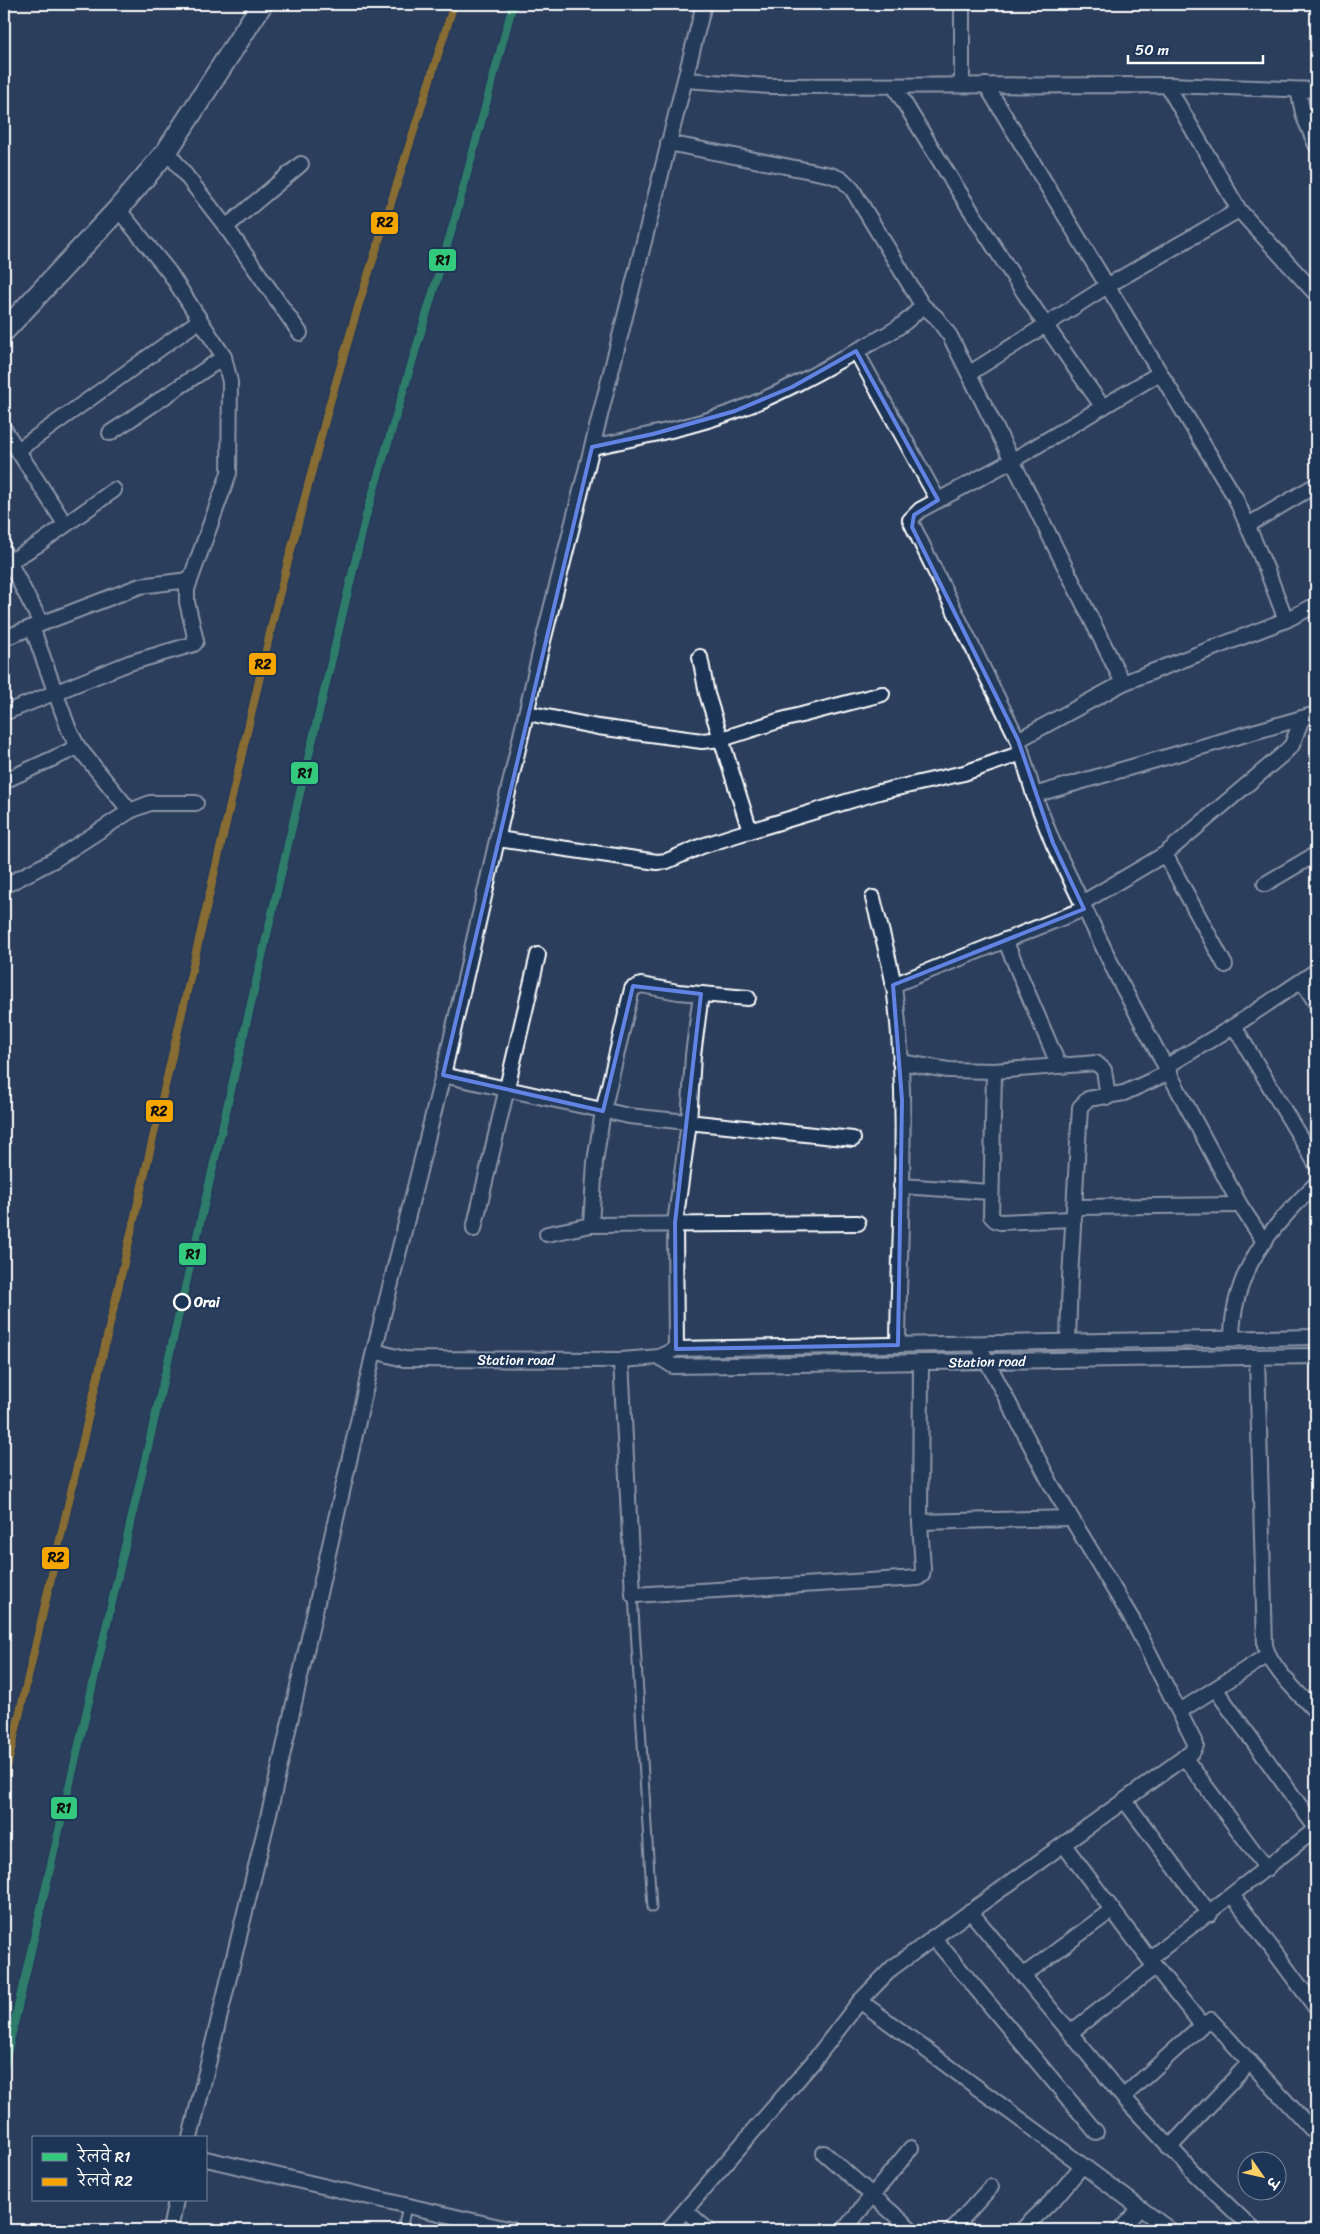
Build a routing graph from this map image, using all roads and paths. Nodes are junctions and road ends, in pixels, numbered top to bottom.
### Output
1 (262, 4) edge
2 (704, 4) edge
3 (962, 4) edge
4 (686, 80) junction
5 (962, 85) junction
6 (986, 85) junction
7 (1167, 85) junction
8 (894, 86) junction
9 (1298, 90) junction
10 (1316, 90) edge
11 (668, 143) junction
12 (1316, 145) edge
13 (167, 151) junction
14 (301, 164) dead end
15 (118, 209) junction
16 (1239, 210) junction
17 (226, 227) junction
18 (1107, 286) junction
19 (1316, 294) edge
20 (922, 305) junction
21 (200, 320) junction
22 (1044, 325) junction
23 (4, 331) edge
24 (300, 333) dead end
25 (856, 351) junction
26 (224, 357) junction
27 (970, 373) junction
28 (1160, 373) junction
29 (1103, 407) junction
30 (4, 429) edge
31 (110, 433) dead end
32 (592, 446) junction
33 (18, 450) junction
34 (1013, 460) junction
35 (1316, 485) edge
36 (114, 490) dead end
37 (938, 500) junction
38 (65, 524) junction
39 (1248, 525) junction
40 (7, 557) edge
41 (189, 580) junction
42 (1316, 605) edge
43 (1286, 620) junction
44 (36, 625) junction
45 (4, 638) edge
46 (700, 656) dead end
47 (1123, 683) junction
48 (55, 692) junction
49 (882, 694) dead end
50 (4, 713) edge
51 (526, 713) junction
52 (1316, 714) edge
53 (1302, 718) junction
54 (722, 739) junction
55 (78, 747) junction
56 (1020, 747) junction
57 (4, 781) edge
58 (1034, 795) junction
59 (196, 803) dead end
60 (130, 811) junction
61 (750, 831) junction
62 (498, 839) junction
63 (1165, 854) junction
64 (1316, 854) edge
65 (1265, 884) dead end
66 (4, 886) edge
67 (873, 898) dead end
68 (1083, 906) junction
69 (1005, 940) junction
70 (538, 955) dead end
71 (1225, 965) dead end
72 (1316, 971) edge
73 (1302, 981) junction
74 (893, 985) junction
75 (701, 994) junction
76 (748, 998) dead end
77 (1316, 1003) edge
78 (1234, 1026) junction
79 (900, 1062) junction
80 (1059, 1066) junction
81 (1168, 1069) junction
82 (994, 1071) junction
83 (443, 1075) junction
84 (508, 1090) junction
85 (1108, 1097) junction
86 (603, 1111) junction
87 (689, 1123) junction
88 (853, 1139) dead end
89 (1316, 1164) edge
90 (1316, 1184) edge
91 (900, 1186) junction
92 (990, 1192) junction
93 (1240, 1205) junction
94 (1075, 1213) junction
95 (675, 1223) junction
96 (858, 1223) dead end
97 (592, 1225) junction
98 (474, 1229) dead end
99 (548, 1234) dead end
100 (1263, 1240) junction
101 (1232, 1337) junction
102 (1316, 1337) edge
103 (1068, 1340) junction
104 (978, 1344) junction
105 (898, 1345) junction
106 (676, 1348) junction
107 (374, 1351) junction
108 (1316, 1356) edge
109 (659, 1357) junction
110 (1257, 1357) junction
111 (621, 1360) junction
112 (921, 1362) junction
113 (987, 1362) junction
114 (1071, 1518) junction
115 (920, 1522) junction
116 (633, 1595) junction
117 (1268, 1654) junction
118 (1216, 1690) junction
119 (1180, 1711) junction
120 (1316, 1712) edge
121 (1184, 1757) junction
122 (1125, 1801) junction
123 (1315, 1833) edge
124 (1064, 1845) junction
125 (1267, 1869) junction
126 (1233, 1896) junction
127 (652, 1908) dead end
128 (1112, 1910) junction
129 (970, 1911) junction
130 (1210, 1914) junction
131 (933, 1937) junction
132 (1152, 1963) junction
133 (1024, 1975) junction
134 (860, 2001) junction
135 (1316, 2008) edge
136 (1202, 2025) junction
137 (1071, 2032) junction
138 (1250, 2062) junction
139 (1123, 2097) junction
140 (1096, 2132) dead end
141 (1316, 2134) edge
142 (190, 2136) edge
143 (912, 2148) dead end
144 (1169, 2148) junction
145 (824, 2153) dead end
146 (208, 2159) edge
147 (1082, 2166) junction
148 (991, 2187) dead end
149 (872, 2197) junction
150 (176, 2202) edge
151 (407, 2206) junction
152 (1140, 2208) junction
153 (686, 2211) junction
154 (170, 2230) edge
155 (402, 2230) edge
156 (512, 2230) edge
157 (668, 2230) edge
158 (708, 2230) edge
159 (844, 2230) edge
160 (912, 2230) edge
161 (952, 2230) edge
162 (1022, 2230) edge
163 (1120, 2230) edge
164 (1170, 2230) edge
165 (1254, 2230) edge

1 - 13 street
2 - 4 street
3 - 5 street
4 - 8 street
4 - 11 street
5 - 6 street
5 - 8 street
6 - 7 street
6 - 18 street
7 - 9 street
7 - 16 street
8 - 22 street
9 - 10 street
9 - 12 street
11 - 20 street
11 - 32 street
13 - 15 street
13 - 17 street
14 - 17 street
15 - 21 street
15 - 23 street
16 - 18 street
16 - 19 street
17 - 24 street
18 - 22 street
18 - 28 street
20 - 25 street
20 - 27 street
21 - 26 street
21 - 33 street
22 - 27 street
22 - 29 street
25 - 32 street
25 - 37 street
26 - 31 street
26 - 41 street
27 - 34 street
28 - 29 street
28 - 39 street
29 - 34 street
30 - 33 street
32 - 51 street
33 - 38 street
34 - 37 street
34 - 47 street
35 - 39 street
36 - 38 street
37 - 56 street
38 - 40 street
39 - 43 street
40 - 44 street
41 - 44 street
41 - 48 street
42 - 43 street
43 - 47 street
44 - 45 street
44 - 48 street
46 - 54 street
47 - 56 street
48 - 50 street
48 - 55 street
49 - 54 street
51 - 54 street
51 - 62 street
52 - 53 street
53 - 58 street
53 - 63 street
54 - 61 street
55 - 57 street
55 - 60 street
56 - 58 street
56 - 61 street
58 - 68 street
59 - 60 street
60 - 66 street
61 - 62 street
62 - 83 street
63 - 68 street
63 - 71 street
64 - 65 street
67 - 74 street
68 - 69 street
68 - 81 street
69 - 74 street
69 - 80 street
70 - 84 street
72 - 73 street
73 - 77 street
73 - 78 street
74 - 79 street
75 - 76 street
75 - 86 street
75 - 87 street
78 - 81 street
78 - 89 street
79 - 82 street
79 - 91 street
80 - 82 street
80 - 85 street
81 - 85 street
81 - 93 street
82 - 92 street
83 - 84 street
83 - 107 street
84 - 86 street
84 - 98 street
85 - 94 street
86 - 87 street
86 - 97 street
87 - 88 street
87 - 95 street
90 - 100 street
91 - 92 street
91 - 105 street
92 - 94 street
93 - 94 street
93 - 100 street
94 - 103 street
95 - 96 street
95 - 97 street
95 - 106 street
97 - 99 street
100 - 101 street
101 - 102 street, Station road
101 - 103 street, Station road
103 - 104 street, Station road
104 - 105 street, Station road
104 - 113 street
105 - 106 street, Station road
106 - 109 street, Station road
107 - 111 street, Station road
107 - 142 street
108 - 110 street, Station road
109 - 111 street, Station road
109 - 112 street, Station road
110 - 113 street, Station road
110 - 117 street
111 - 116 street
112 - 113 street, Station road
112 - 115 street
113 - 114 street
114 - 115 street
114 - 119 street
115 - 116 street
116 - 127 lane
117 - 118 street
117 - 120 street
118 - 119 street
118 - 123 street
119 - 121 street
121 - 122 street
121 - 125 street
122 - 124 street
122 - 130 street
123 - 125 street
124 - 128 street
124 - 129 street
125 - 126 street
126 - 130 street
126 - 135 street
128 - 132 street
128 - 133 street
129 - 131 street
129 - 133 street
130 - 132 street
131 - 134 street
131 - 140 street
132 - 136 street
132 - 137 street
133 - 137 street
134 - 147 street
134 - 153 street
136 - 138 street
136 - 139 street
137 - 139 street
138 - 141 street
138 - 144 street
139 - 144 street
143 - 149 street
144 - 165 street
145 - 149 street
146 - 151 street
147 - 152 street
147 - 162 street
148 - 161 street
149 - 159 street
149 - 160 street
150 - 154 street
151 - 155 lane
151 - 156 street
152 - 163 street
152 - 164 street
153 - 157 street
153 - 158 street

